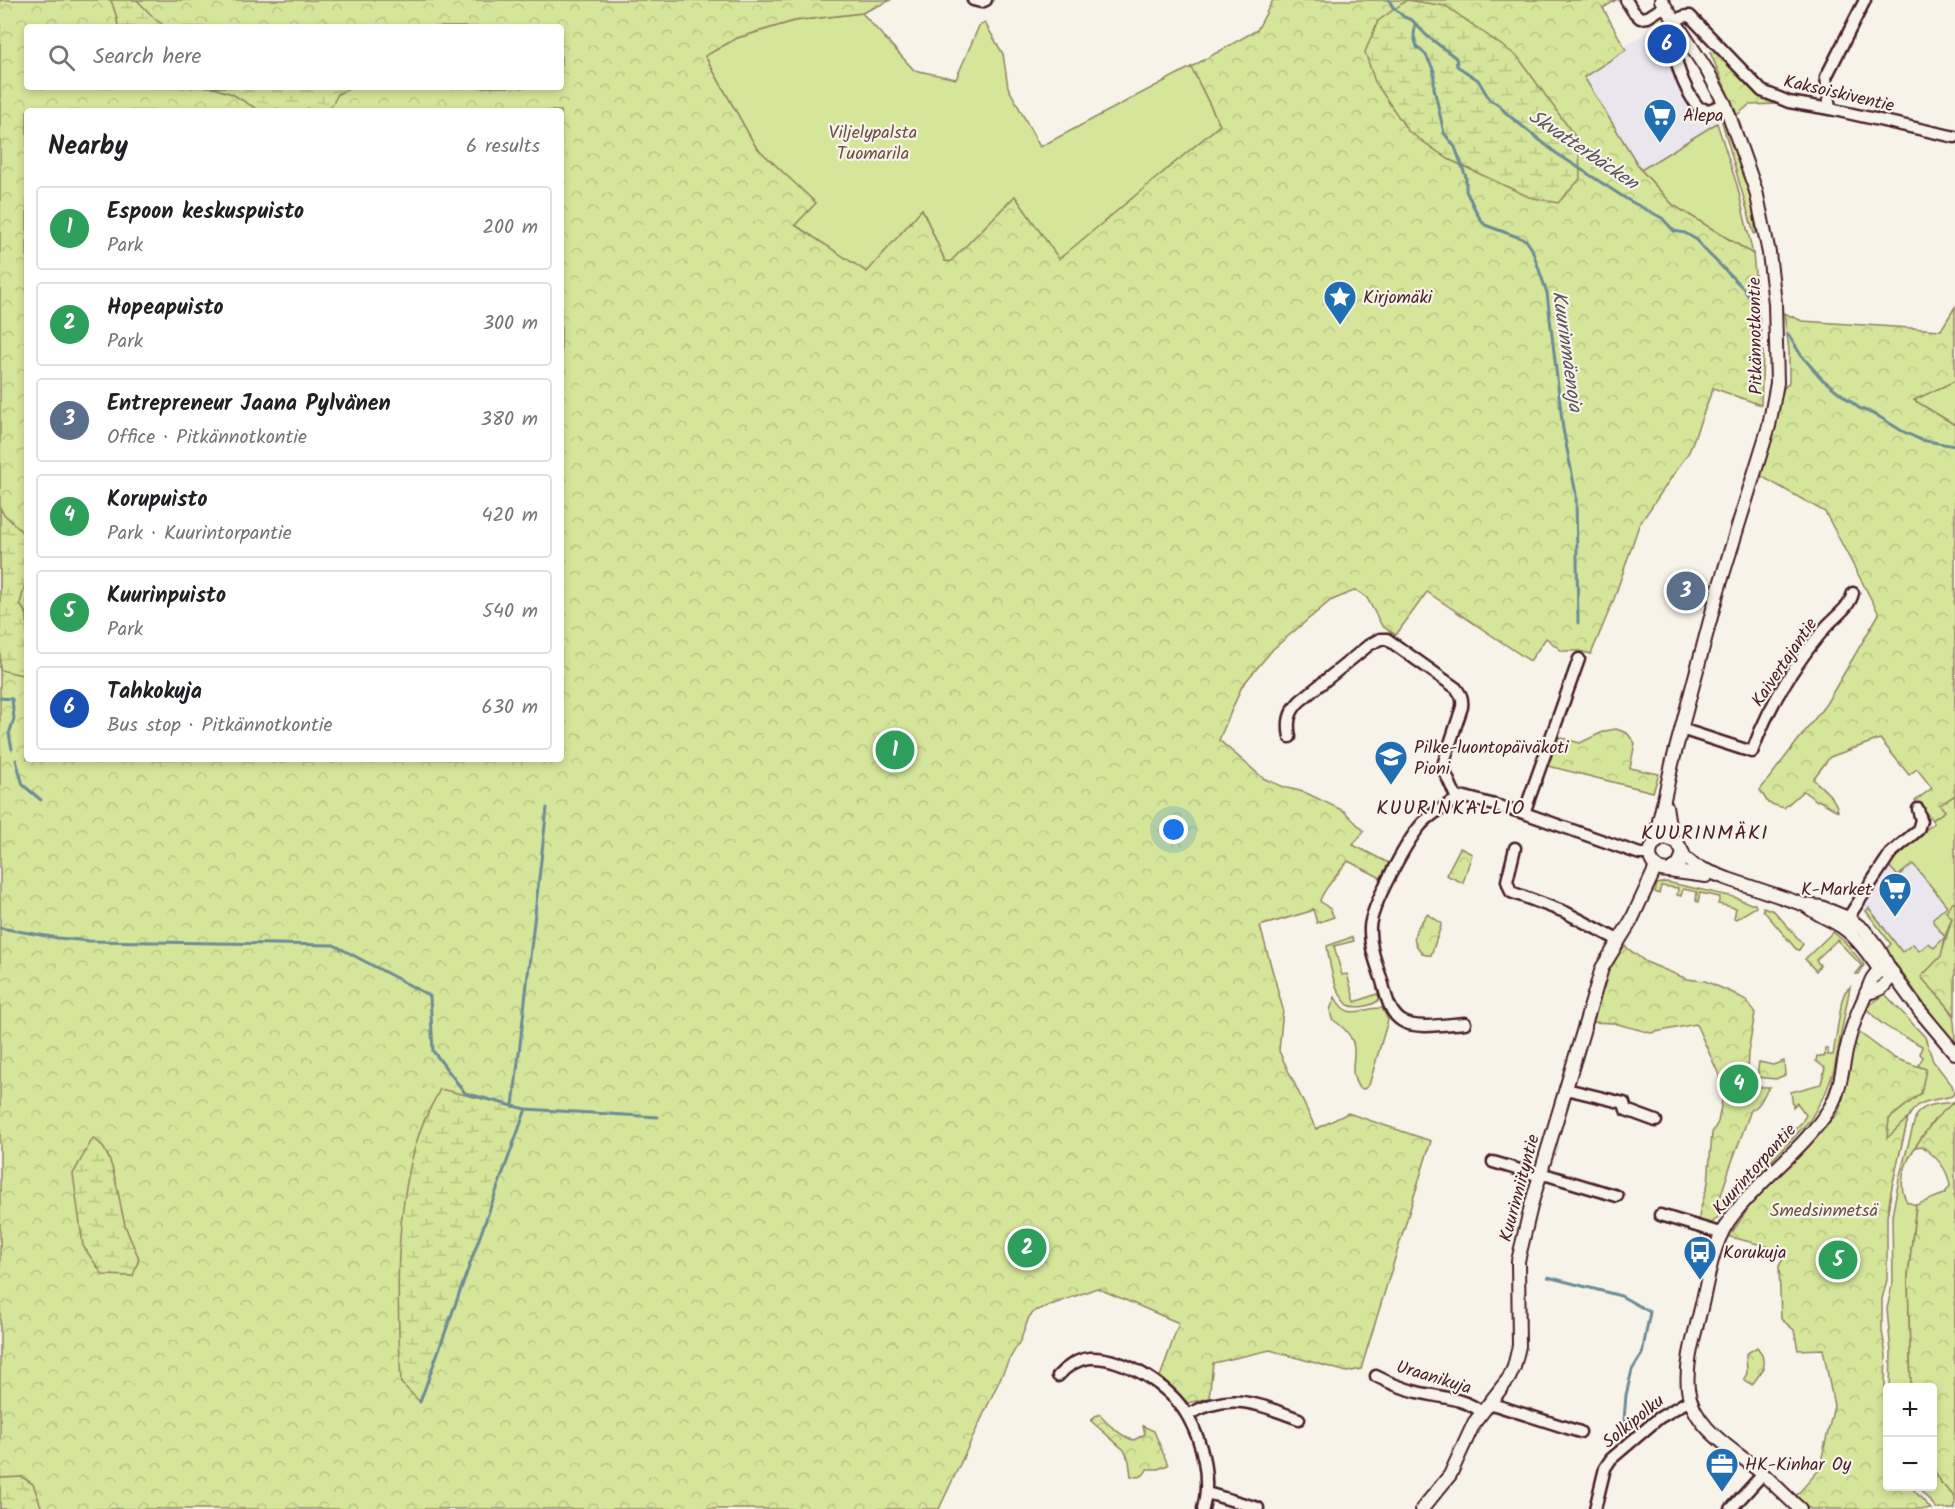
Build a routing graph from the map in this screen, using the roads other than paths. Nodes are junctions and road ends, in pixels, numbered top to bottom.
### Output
1 (974, 0) edge
2 (986, 0) edge
3 (1626, 0) edge
4 (1865, 0) edge
5 (1663, 3) edge
6 (1676, 21) junction
7 (1725, 104) junction
8 (1830, 109) junction
9 (1955, 137) edge
10 (1853, 593) dead end
11 (1579, 659) dead end
12 (1681, 729) junction
13 (1290, 737) dead end
14 (1665, 790) junction
15 (1457, 799) junction
16 (1918, 809) dead end
17 (1524, 813) junction
18 (1671, 838) junction
19 (1515, 848) dead end
20 (1652, 848) junction
21 (1683, 856) junction
22 (1662, 869) junction
23 (1728, 879) junction
24 (1845, 922) junction
25 (1618, 940) junction
26 (1886, 971) junction
27 (1465, 1023) dead end
28 (1955, 1053) edge
29 (1566, 1089) junction
30 (1656, 1121) dead end
31 (1493, 1162) dead end
32 (1540, 1176) junction
33 (1617, 1196) dead end
34 (1660, 1215) dead end
35 (1720, 1233) junction
36 (1058, 1376) dead end
37 (1376, 1376) dead end
38 (1690, 1400) junction
39 (1485, 1408) junction
40 (1187, 1414) junction
41 (1299, 1419) dead end
42 (1580, 1432) dead end
43 (1763, 1474) junction
44 (1207, 1493) junction
45 (1258, 1508) edge
46 (1203, 1509) edge
47 (1422, 1509) edge
48 (1595, 1509) edge
49 (1731, 1509) edge
50 (1800, 1509) edge

1 - 2 street
3 - 5 street
4 - 8 street
5 - 6 street, Pitkännotkontie
6 - 7 street, Pitkännotkontie
6 - 7 street
6 - 8 street, Kaksoiskiventie
7 - 12 street, Pitkännotkontie
8 - 9 street, Kaksoiskiventie
10 - 12 street, Kaivertajantie
11 - 17 street
12 - 14 street, Pitkännotkontie
13 - 15 street
14 - 18 street, Pitkännotkontie
14 - 20 street, Pitkännotkontie
15 - 17 street
15 - 27 street
16 - 24 street
17 - 20 street
18 - 20 street
18 - 21 street
19 - 25 street
20 - 22 street
21 - 22 street
21 - 23 street
22 - 23 street
22 - 25 street, Kuurinniityntie
23 - 24 street
24 - 26 street
25 - 29 street, Kuurinniityntie
26 - 28 street
26 - 35 street, Kuurintorpantie
29 - 30 street
29 - 32 street, Kuurinniityntie
31 - 32 street
32 - 33 street
32 - 39 street, Kuurinniityntie
34 - 35 street
35 - 38 street, Kuurintorpantie
36 - 40 street
37 - 39 street, Uraanikuja
38 - 43 street, Kuurintorpantie
38 - 48 street, Solkipolku
39 - 42 street, Uraanikuja
39 - 47 street, Kuurinniityntie
40 - 41 street
40 - 44 street
43 - 49 street
43 - 50 street, Kuurintorpantie
44 - 45 street
44 - 46 street

